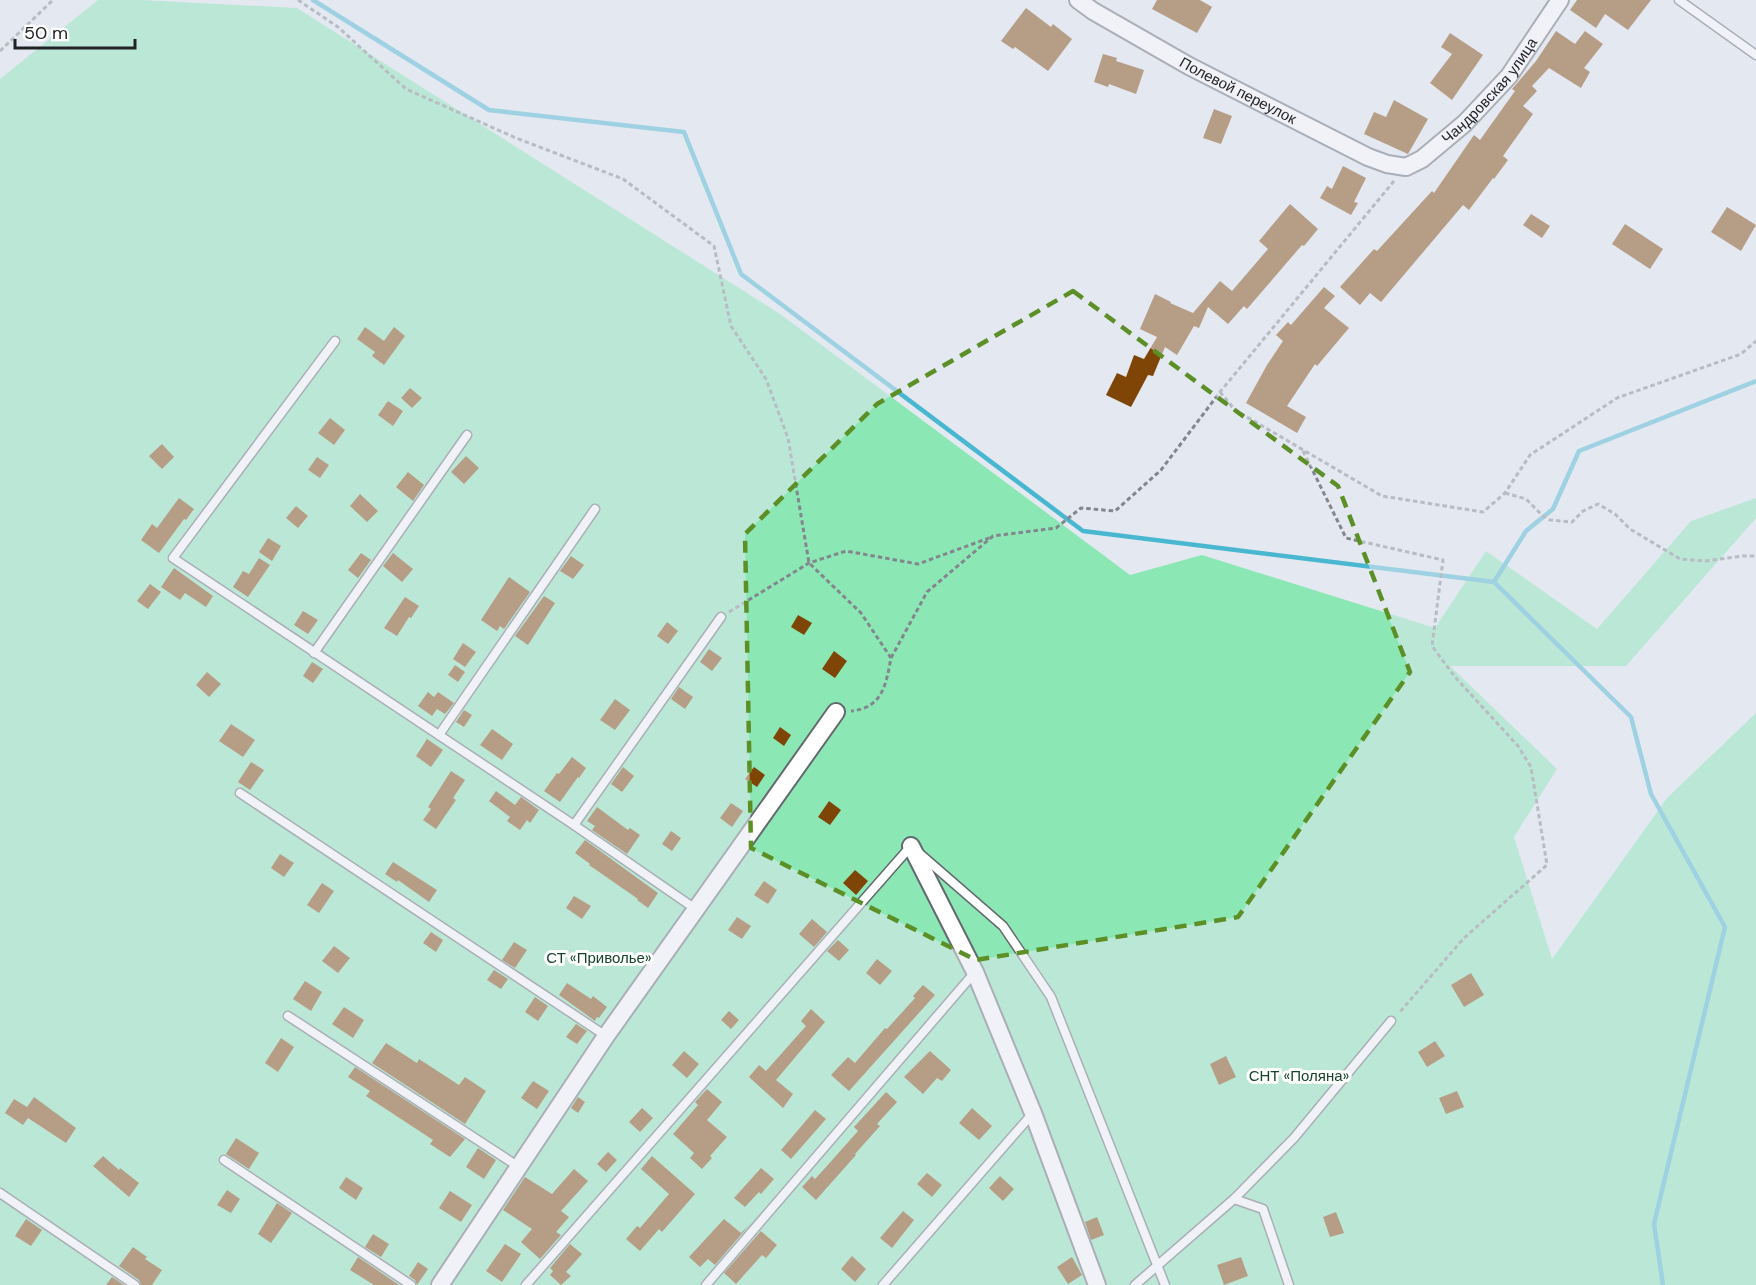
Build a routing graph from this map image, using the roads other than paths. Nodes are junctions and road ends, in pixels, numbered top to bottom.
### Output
1 (1078, 0) edge
2 (1560, 0) edge
3 (1678, 0) edge
4 (1756, 55) edge
5 (1406, 166) joint
6 (335, 341) dead end
7 (467, 435) dead end
8 (595, 509) dead end
9 (721, 616) road end
10 (315, 653) junction
11 (836, 712) road end
12 (439, 735) junction
13 (240, 793) dead end
14 (574, 825) junction
15 (911, 846) junction
16 (697, 910) junction
17 (975, 972) junction
18 (288, 1016) dead end
19 (1392, 1021) road end
20 (606, 1036) junction
21 (1033, 1113) junction
22 (224, 1160) dead end
23 (519, 1168) junction
24 (0, 1192) edge
25 (1234, 1199) junction
26 (1158, 1264) junction
27 (135, 1285) edge
28 (411, 1285) edge
29 (440, 1285) edge
30 (526, 1285) edge
31 (706, 1285) edge
32 (884, 1285) edge
33 (1097, 1285) edge
34 (1135, 1285) edge
35 (1165, 1285) edge
36 (1289, 1285) edge

1 - 5 street, Полевой переулок
2 - 5 street, Чандровская улица
3 - 4 lane
6 - 10 lane
7 - 10 lane
8 - 12 lane
9 - 14 lane
10 - 12 lane
11 - 16 street
12 - 14 lane
13 - 20 lane
14 - 16 lane
15 - 17 street
15 - 26 lane
15 - 30 lane
16 - 20 street
17 - 21 street
17 - 31 lane
18 - 23 lane
19 - 25 lane
20 - 23 street
21 - 32 lane
21 - 33 street
22 - 28 lane
23 - 29 street
24 - 27 lane
25 - 26 lane
25 - 36 lane
26 - 34 lane
26 - 35 lane

